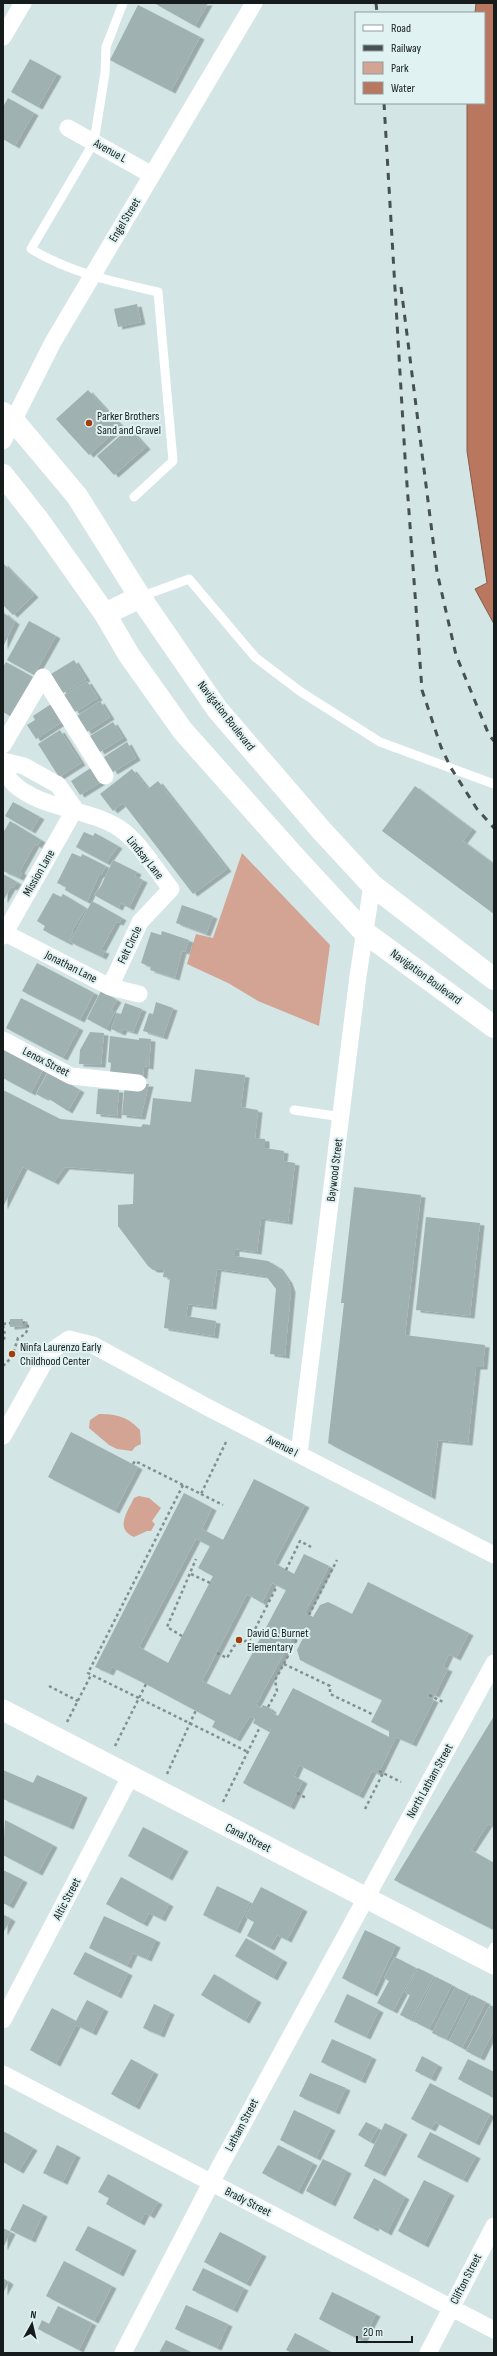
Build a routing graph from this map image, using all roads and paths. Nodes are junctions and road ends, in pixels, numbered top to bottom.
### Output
1 (23, 3) edge
2 (123, 3) edge
3 (254, 3) edge
4 (3, 37) edge
5 (68, 128) dead end
6 (94, 142) junction
7 (152, 175) junction
8 (92, 277) junction
9 (8, 417) edge
10 (3, 441) edge
11 (3, 475) edge
12 (134, 497) dead end
13 (140, 597) junction
14 (105, 614) junction
15 (3, 744) edge
16 (3, 761) edge
17 (3, 769) edge
18 (105, 776) dead end
19 (494, 784) edge
20 (75, 809) junction
21 (372, 885) junction
22 (171, 888) joint
23 (364, 932) junction
24 (4, 934) edge
25 (494, 980) edge
26 (110, 987) junction
27 (140, 994) dead end
28 (494, 1027) edge
29 (3, 1040) edge
30 (138, 1083) dead end
31 (294, 1110) dead end
32 (342, 1117) junction
33 (23, 1322) dead end
34 (10, 1323) dead end
35 (3, 1324) edge
36 (3, 1343) edge
37 (3, 1366) edge
38 (3, 1436) edge
39 (226, 1442) dead end
40 (299, 1454) junction
41 (133, 1464) dead end
42 (183, 1485) junction
43 (201, 1494) junction
44 (223, 1505) dead end
45 (311, 1547) dead end
46 (494, 1555) edge
47 (196, 1559) dead end
48 (337, 1560) dead end
49 (286, 1570) dead end
50 (191, 1574) junction
51 (210, 1582) dead end
52 (277, 1586) dead end
53 (309, 1614) dead end
54 (301, 1632) dead end
55 (182, 1636) dead end
56 (217, 1653) dead end
57 (494, 1663) edge
58 (284, 1664) junction
59 (92, 1675) junction
60 (146, 1684) dead end
61 (49, 1686) dead end
62 (429, 1695) dead end
63 (139, 1698) junction
64 (78, 1701) junction
65 (445, 1703) dead end
66 (268, 1707) dead end
67 (3, 1710) edge
68 (196, 1710) dead end
69 (374, 1715) dead end
70 (66, 1722) dead end
71 (190, 1724) junction
72 (260, 1727) dead end
73 (114, 1748) dead end
74 (248, 1752) junction
75 (379, 1771) dead end
76 (383, 1773) junction
77 (166, 1775) dead end
78 (130, 1777) junction
79 (401, 1782) dead end
80 (297, 1793) dead end
81 (306, 1798) dead end
82 (223, 1803) dead end
83 (365, 1809) dead end
84 (364, 1898) junction
85 (492, 1957) edge
86 (3, 2020) edge
87 (3, 2074) edge
88 (211, 2183) junction
89 (494, 2226) edge
90 (451, 2308) junction
91 (494, 2330) edge
92 (123, 2353) edge
93 (428, 2353) edge

1 - 4 street
2 - 6 lane
3 - 7 street, Engel Street
5 - 6 street, Avenue L
6 - 7 street, Avenue L
6 - 8 lane
7 - 8 street, Engel Street
8 - 9 street, Engel Street
8 - 12 lane
9 - 10 street, Engel Street
9 - 13 main road, Navigation Boulevard
11 - 14 main road, Navigation Boulevard
13 - 14 main road
13 - 19 lane
13 - 21 main road, Navigation Boulevard
14 - 23 main road, Navigation Boulevard
15 - 18 street
16 - 20 street
17 - 20 street, Lindsay Lane
20 - 22 street, Lindsay Lane
20 - 24 street, Mission Lane
21 - 23 street, Baywood Street
21 - 25 main road, Navigation Boulevard
22 - 26 street, Felt Circle
23 - 28 main road, Navigation Boulevard
23 - 32 street, Baywood Street
24 - 26 street, Jonathan Lane
26 - 27 street, Jonathan Lane
29 - 30 street, Lenox Street
31 - 32 lane
32 - 40 street, Baywood Street
33 - 37 path
34 - 35 path
35 - 36 path
38 - 40 street, Avenue I
39 - 43 path
40 - 46 street, Avenue I
41 - 42 path
42 - 43 path
42 - 59 path
43 - 44 path
45 - 49 path
47 - 50 path
48 - 53 path
50 - 51 path
50 - 55 path
52 - 56 path
54 - 58 path
57 - 84 street, North Latham Street
58 - 66 path
58 - 69 path
59 - 63 path
59 - 64 path
60 - 63 path
61 - 64 path
62 - 65 path
63 - 71 path
63 - 73 path
64 - 70 path
67 - 78 street, Canal Street
68 - 71 path
71 - 74 path
71 - 77 path
72 - 74 path
74 - 82 path
75 - 76 path
76 - 79 path
76 - 83 path
78 - 84 street, Canal Street
78 - 86 street, Altic Street
80 - 81 path
84 - 85 street, Canal Street
84 - 88 street, Latham Street
87 - 88 street, Brady Street
88 - 90 street, Brady Street
88 - 92 street, Latham Street
89 - 90 street, Clifton Street
90 - 91 street, Brady Street
90 - 93 street, Clifton Street

